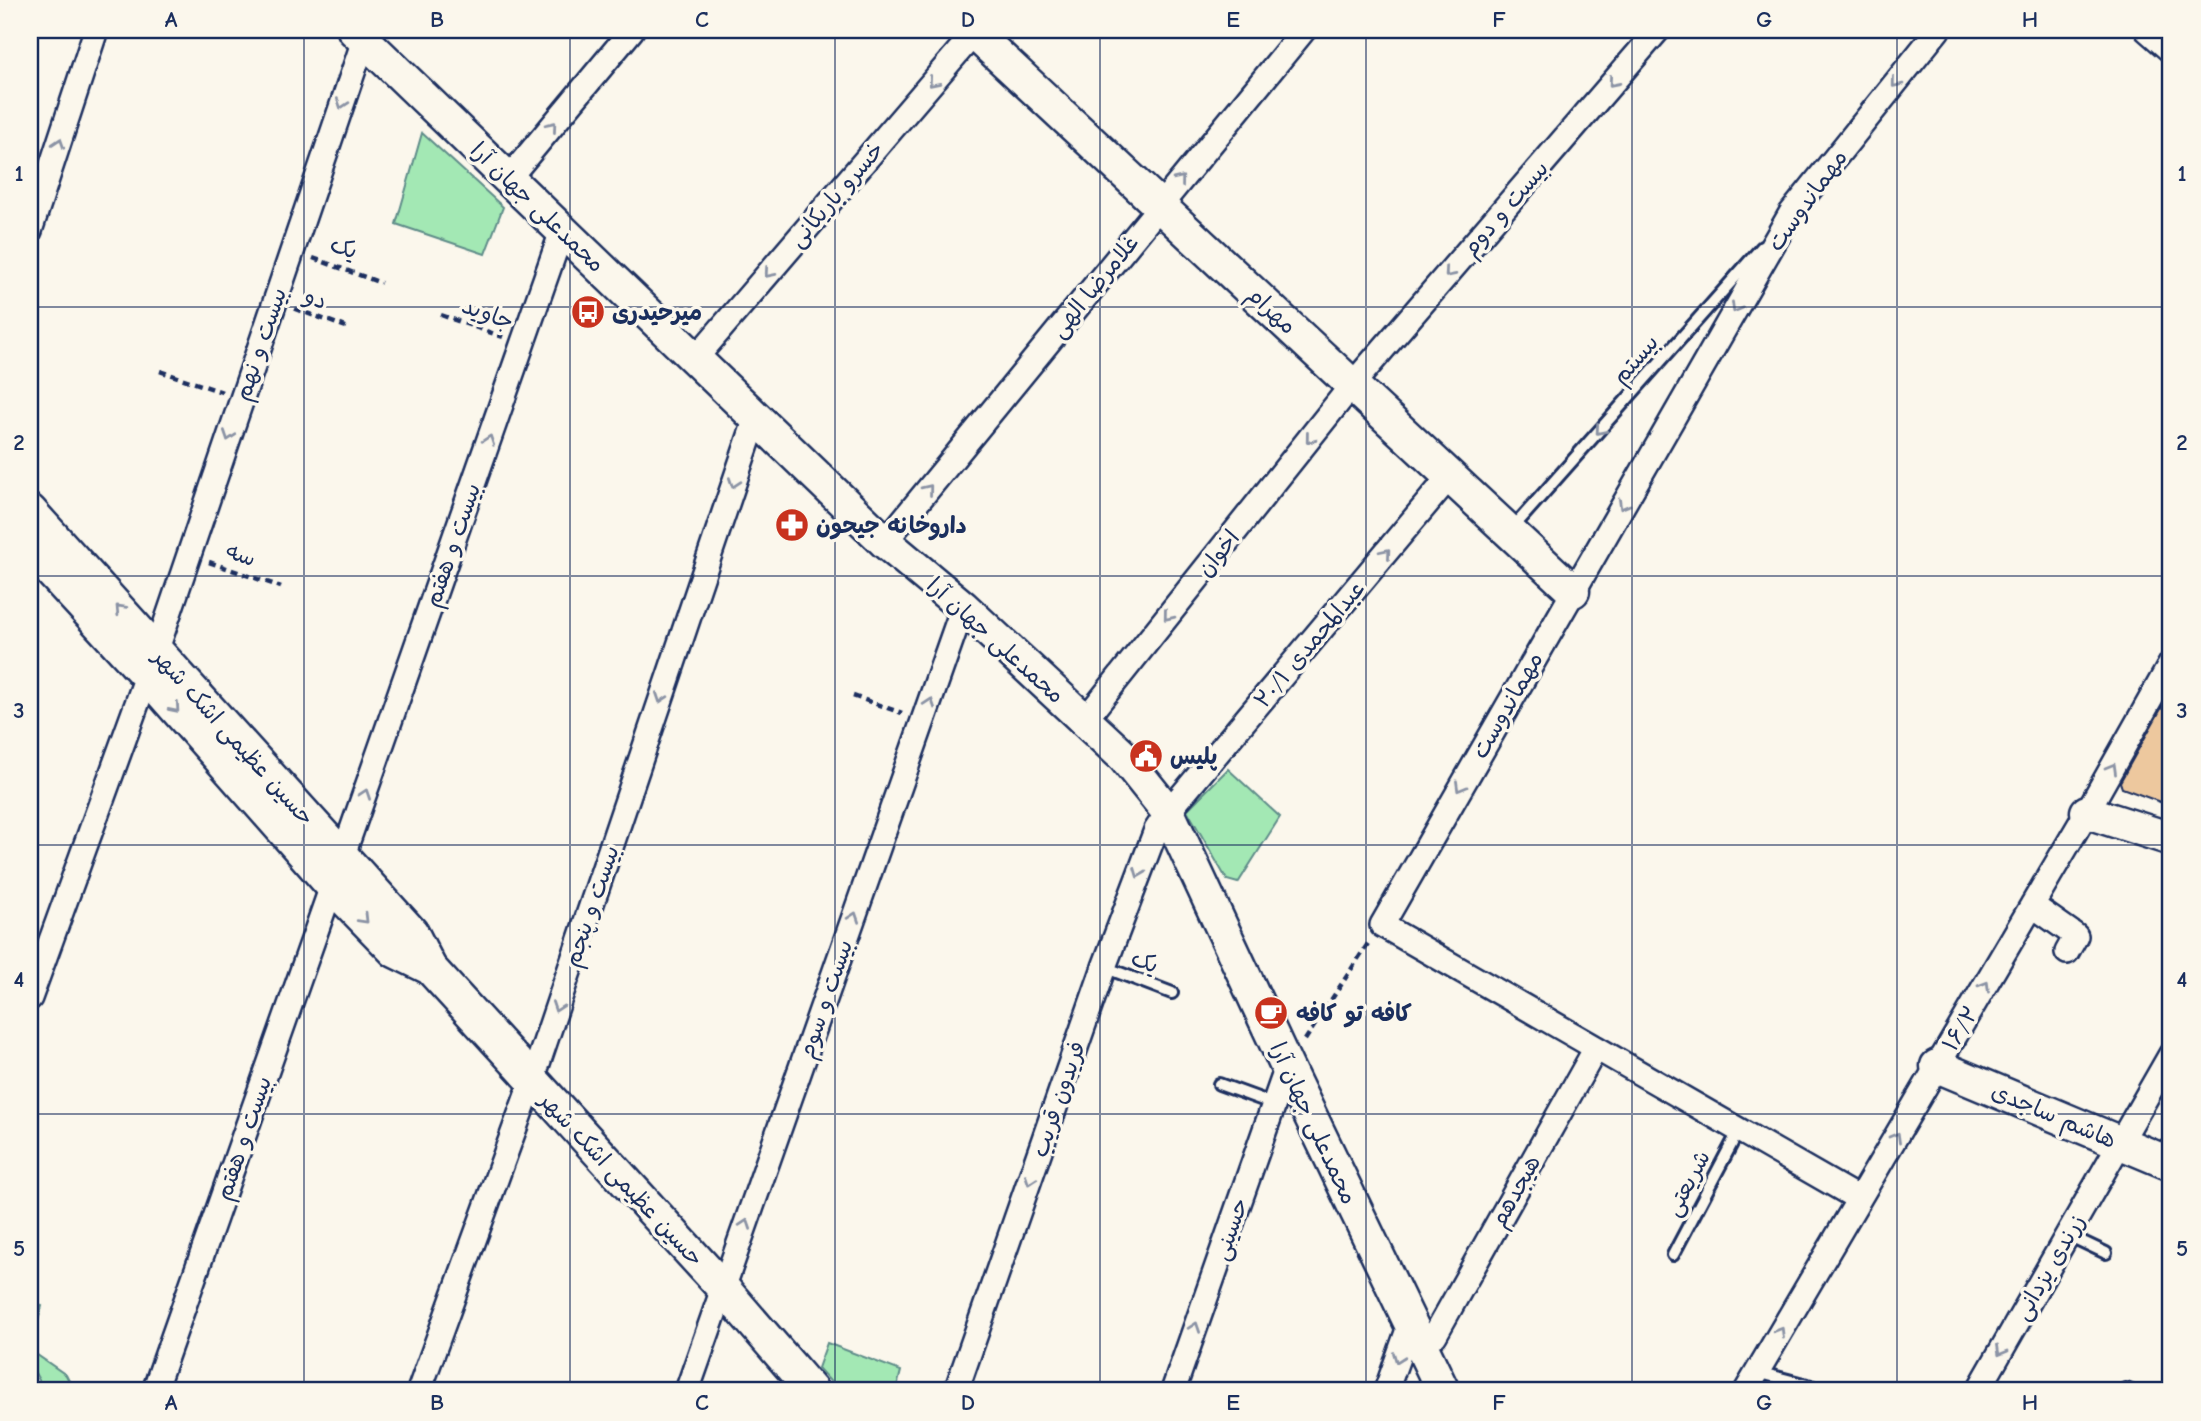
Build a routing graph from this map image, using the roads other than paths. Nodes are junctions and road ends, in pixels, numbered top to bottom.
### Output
1 (96, 30) edge
2 (632, 30) edge
3 (1304, 30) edge
4 (1658, 30) edge
5 (1938, 30) edge
6 (2147, 30) edge
7 (974, 31) edge
8 (359, 35) edge
9 (2171, 51) edge
10 (508, 179) junction
11 (1160, 205) junction
12 (1791, 213) junction
13 (30, 231) edge
14 (562, 231) junction
15 (695, 359) junction
16 (1352, 385) junction
17 (756, 418) junction
18 (1450, 476) junction
19 (30, 511) edge
20 (1509, 531) junction
21 (884, 542) junction
22 (30, 550) edge
23 (1573, 591) junction
24 (963, 607) junction
25 (152, 663) junction
26 (2171, 663) edge
27 (1084, 721) junction
28 (1168, 812) junction
29 (2087, 812) junction
30 (2171, 839) edge
31 (337, 872) junction
32 (2032, 905) junction
33 (2067, 952) dead end
34 (1104, 967) junction
35 (1172, 993) dead end
36 (30, 998) edge
37 (1596, 1048) junction
38 (2171, 1054) edge
39 (1937, 1066) junction
40 (1287, 1067) junction
41 (532, 1081) junction
42 (1219, 1083) dead end
43 (1274, 1104) junction
44 (1739, 1130) junction
45 (2120, 1143) junction
46 (2171, 1164) edge
47 (1859, 1199) junction
48 (2068, 1235) junction
49 (2106, 1252) dead end
50 (1672, 1255) dead end
51 (723, 1288) junction
52 (1422, 1329) junction
53 (1751, 1382) edge
54 (1811, 1386) dead end
55 (154, 1391) edge
56 (419, 1391) edge
57 (687, 1391) edge
58 (812, 1391) edge
59 (956, 1391) edge
60 (1173, 1391) edge
61 (1386, 1391) edge
62 (1443, 1391) edge
63 (1978, 1391) edge

13 -> 1 street
10 -> 2 street
11 -> 3 street, غلامرضا الهی
4 -> 16 street, بیست و دوم
5 -> 12 street, مهماندوست
6 - 9 street
7 - 11 street, مهرام
7 -> 15 street, خسرو باریکانی
8 - 10 street, محمدعلی جهان آرا
8 -> 25 street, بیست و نهم
10 - 14 street, محمدعلی جهان آرا
11 - 16 street, مهرام
21 -> 11 street, غلامرضا الهی
12 -> 20 lane, بیستم
12 -> 23 street, مهماندوست
14 - 15 street, محمدعلی جهان آرا
31 -> 14 street, بیست و هفتم
15 - 17 street, محمدعلی جهان آرا
16 - 18 street, مهرام
16 -> 27 street, اخوان
17 - 21 street, محمدعلی جهان آرا
17 -> 41 street, بیست و پنجم
18 - 20 street, مهرام
28 -> 18 street, عبدالمحمدی ۲۰/۱
25 -> 19 street, حسین عظیمی اشک شهر
20 - 23 street, مهرام
21 - 24 street, محمدعلی جهان آرا
22 - 25 street, حسین عظیمی اشک شهر
23 -> 37 street, مهماندوست
24 - 27 street, محمدعلی جهان آرا
51 -> 24 street, بیست و سوم
25 - 31 street, حسین عظیمی اشک شهر
25 - 36 street, بیست و نهم
29 -> 26 street, ۱۶/۲
27 - 28 street, محمدعلی جهان آرا
28 -> 34 street, فریدون قریب
28 - 40 street, محمدعلی جهان آرا
29 - 30 street
29 - 32 street, ۱۶/۲
31 - 41 street, حسین عظیمی اشک شهر
31 - 55 street, بیست و هفتم
32 - 33 street
39 -> 32 street, ۱۶/۲
34 - 35 lane, یک
34 -> 59 street, فریدون قریب
37 - 44 street
37 - 52 street, هیجدهم
38 - 45 street, زرندی یزدانی
39 - 45 street, هاشم ساجدی
47 -> 39 street, ۱۶/۲
40 - 43 street, حسینی
40 - 52 street, محمدعلی جهان آرا
41 - 51 street, حسین عظیمی اشک شهر
41 - 56 street, بیست و پنجم
42 - 43 lane
60 -> 43 street, حسینی
44 - 47 street
44 - 50 lane, شریعتی
45 - 46 street, هاشم ساجدی
45 - 48 street, زرندی یزدانی
53 -> 47 street, ۱۶/۲
48 - 49 lane
48 -> 63 street, زرندی یزدانی
51 - 57 street, بیست و سوم
51 - 58 street, حسین عظیمی اشک شهر
52 -> 61 street, هیجدهم
52 - 62 street, محمدعلی جهان آرا
53 - 54 lane

